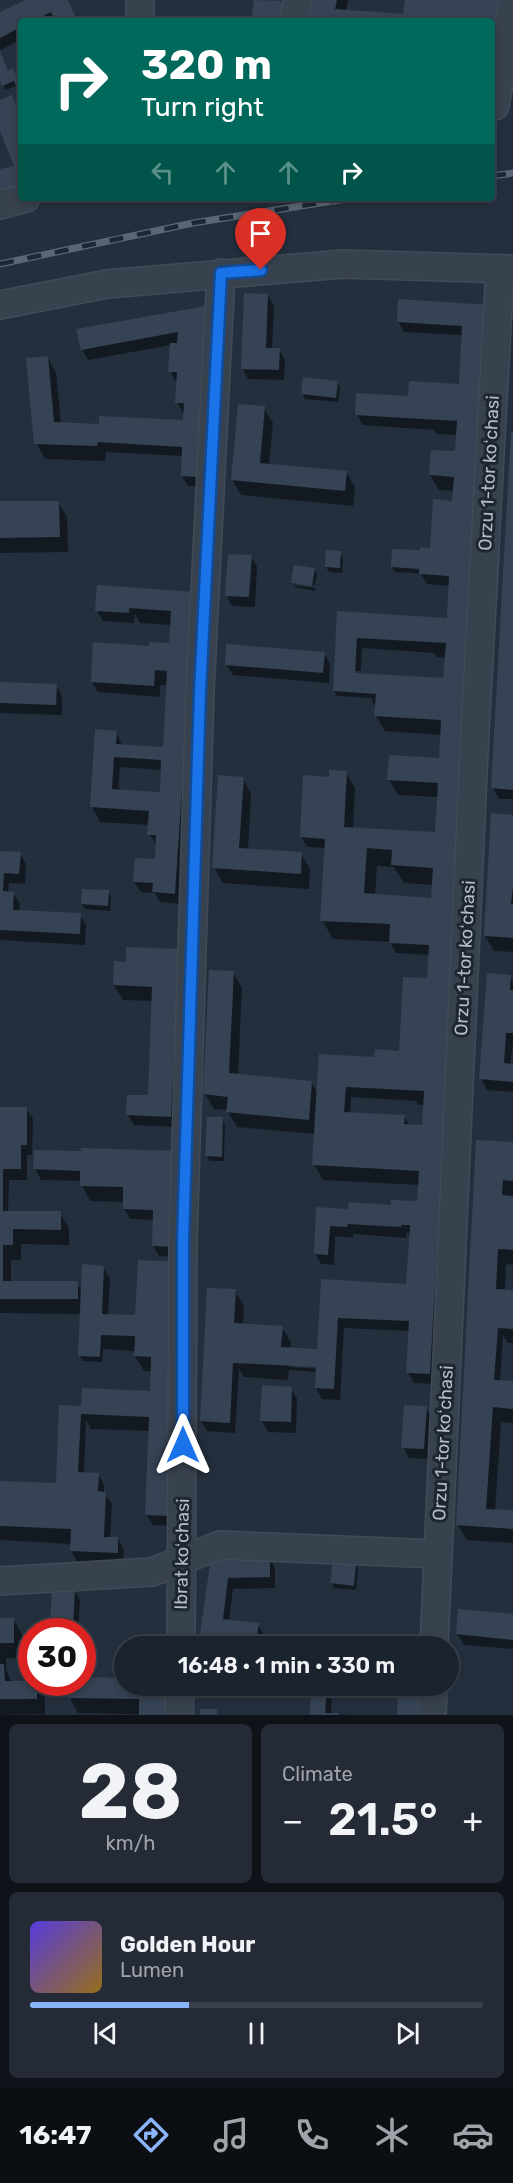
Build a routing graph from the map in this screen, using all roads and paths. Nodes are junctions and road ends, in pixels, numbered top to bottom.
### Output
1 (140, 0) edge
2 (298, 0) edge
3 (513, 1) edge
4 (140, 18) edge
5 (295, 18) edge
6 (495, 106) dead end
7 (18, 200) edge
8 (0, 205) edge
9 (506, 269) edge
10 (221, 273) junction
11 (0, 305) edge
12 (438, 1554) junction
13 (182, 1559) junction
14 (0, 1581) edge
15 (181, 1636) edge
16 (434, 1636) edge
17 (180, 1696) edge
18 (433, 1696) edge
19 (179, 1715) edge
20 (432, 1715) edge

1 - 4 street
2 - 5 street
3 - 6 street
7 - 8 street
9 - 10 street
9 - 12 street, Orzu 1-tor koʻchasi
10 - 11 street
10 - 13 street, Ibrat koʻchasi
12 - 13 street
12 - 16 street, Orzu 1-tor koʻchasi
13 - 14 street
13 - 15 street, Ibrat koʻchasi
17 - 19 street
18 - 20 street

